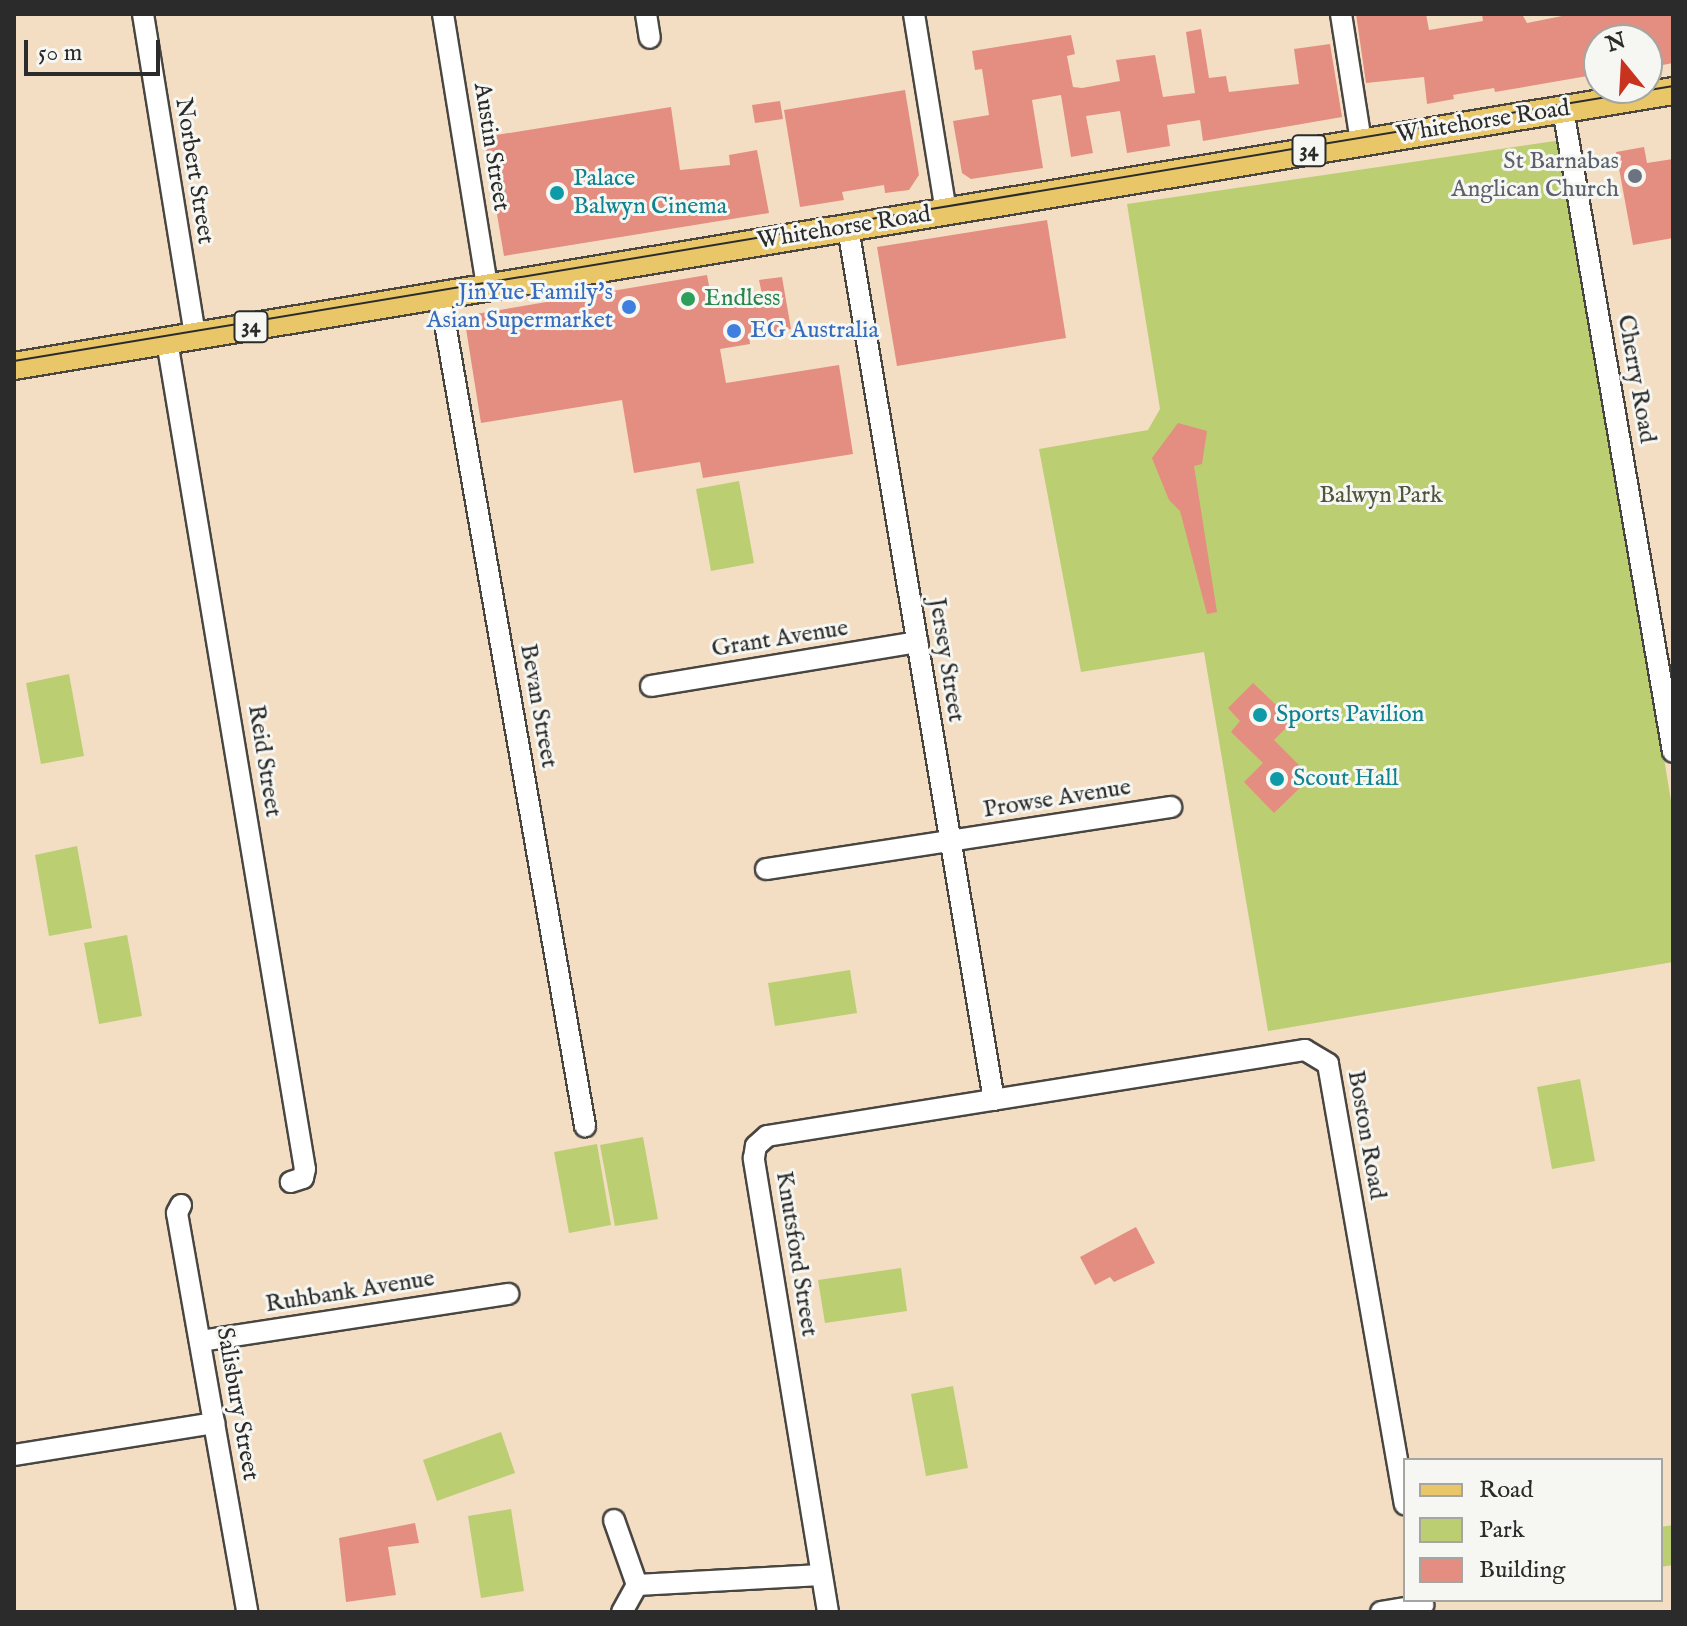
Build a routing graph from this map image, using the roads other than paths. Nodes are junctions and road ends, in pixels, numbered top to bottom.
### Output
1 (143, 14) edge
2 (443, 14) edge
3 (646, 14) edge
4 (914, 14) edge
5 (1341, 14) edge
6 (650, 38) dead end
7 (1673, 91) edge
8 (1563, 109) junction
9 (1361, 142) junction
10 (946, 212) junction
11 (848, 228) junction
12 (487, 287) junction
13 (440, 295) junction
14 (195, 336) junction
15 (167, 341) junction
16 (14, 366) edge
17 (917, 642) junction
18 (651, 686) dead end
19 (1673, 752) edge
20 (1171, 807) dead end
21 (950, 842) junction
22 (766, 869) dead end
23 (994, 1100) junction
24 (585, 1126) dead end
25 (291, 1182) dead end
26 (181, 1205) dead end
27 (508, 1294) dead end
28 (200, 1341) junction
29 (214, 1423) junction
30 (14, 1455) edge
31 (1403, 1493) edge
32 (614, 1520) dead end
33 (821, 1575) junction
34 (637, 1585) junction
35 (1423, 1606) edge
36 (247, 1612) edge
37 (622, 1612) edge
38 (828, 1612) edge
39 (1381, 1612) edge

1 - 14 street, Norbert Street
2 - 12 street, Austin Street
3 - 6 street
4 - 10 street
5 - 9 street
7 - 8 main road, Whitehorse Road / 34
8 - 9 main road, Whitehorse Road / 34
8 - 19 street, Cherry Road
9 - 10 main road, Whitehorse Road / 34
10 - 11 main road, Whitehorse Road / 34
11 - 12 main road, Whitehorse Road / 34
11 - 17 street, Jersey Street
12 - 13 main road, Whitehorse Road / 34
13 - 14 main road, Whitehorse Road / 34
13 - 24 street, Bevan Street
14 - 15 main road, Whitehorse Road / 34
15 - 16 main road, Whitehorse Road / 34
15 - 25 street, Reid Street
17 - 18 street, Grant Avenue
17 - 21 street, Jersey Street
20 - 21 street, Prowse Avenue
21 - 22 street, Prowse Avenue
21 - 23 street, Jersey Street
23 - 31 street, Boston Road
23 - 33 street, Knutsford Street
26 - 28 street, Salisbury Street
27 - 28 street, Ruhbank Avenue
28 - 29 street, Salisbury Street
29 - 30 street
29 - 36 street, Salisbury Street
32 - 34 street
33 - 34 street
33 - 38 street, Knutsford Street
34 - 37 street
35 - 39 street

